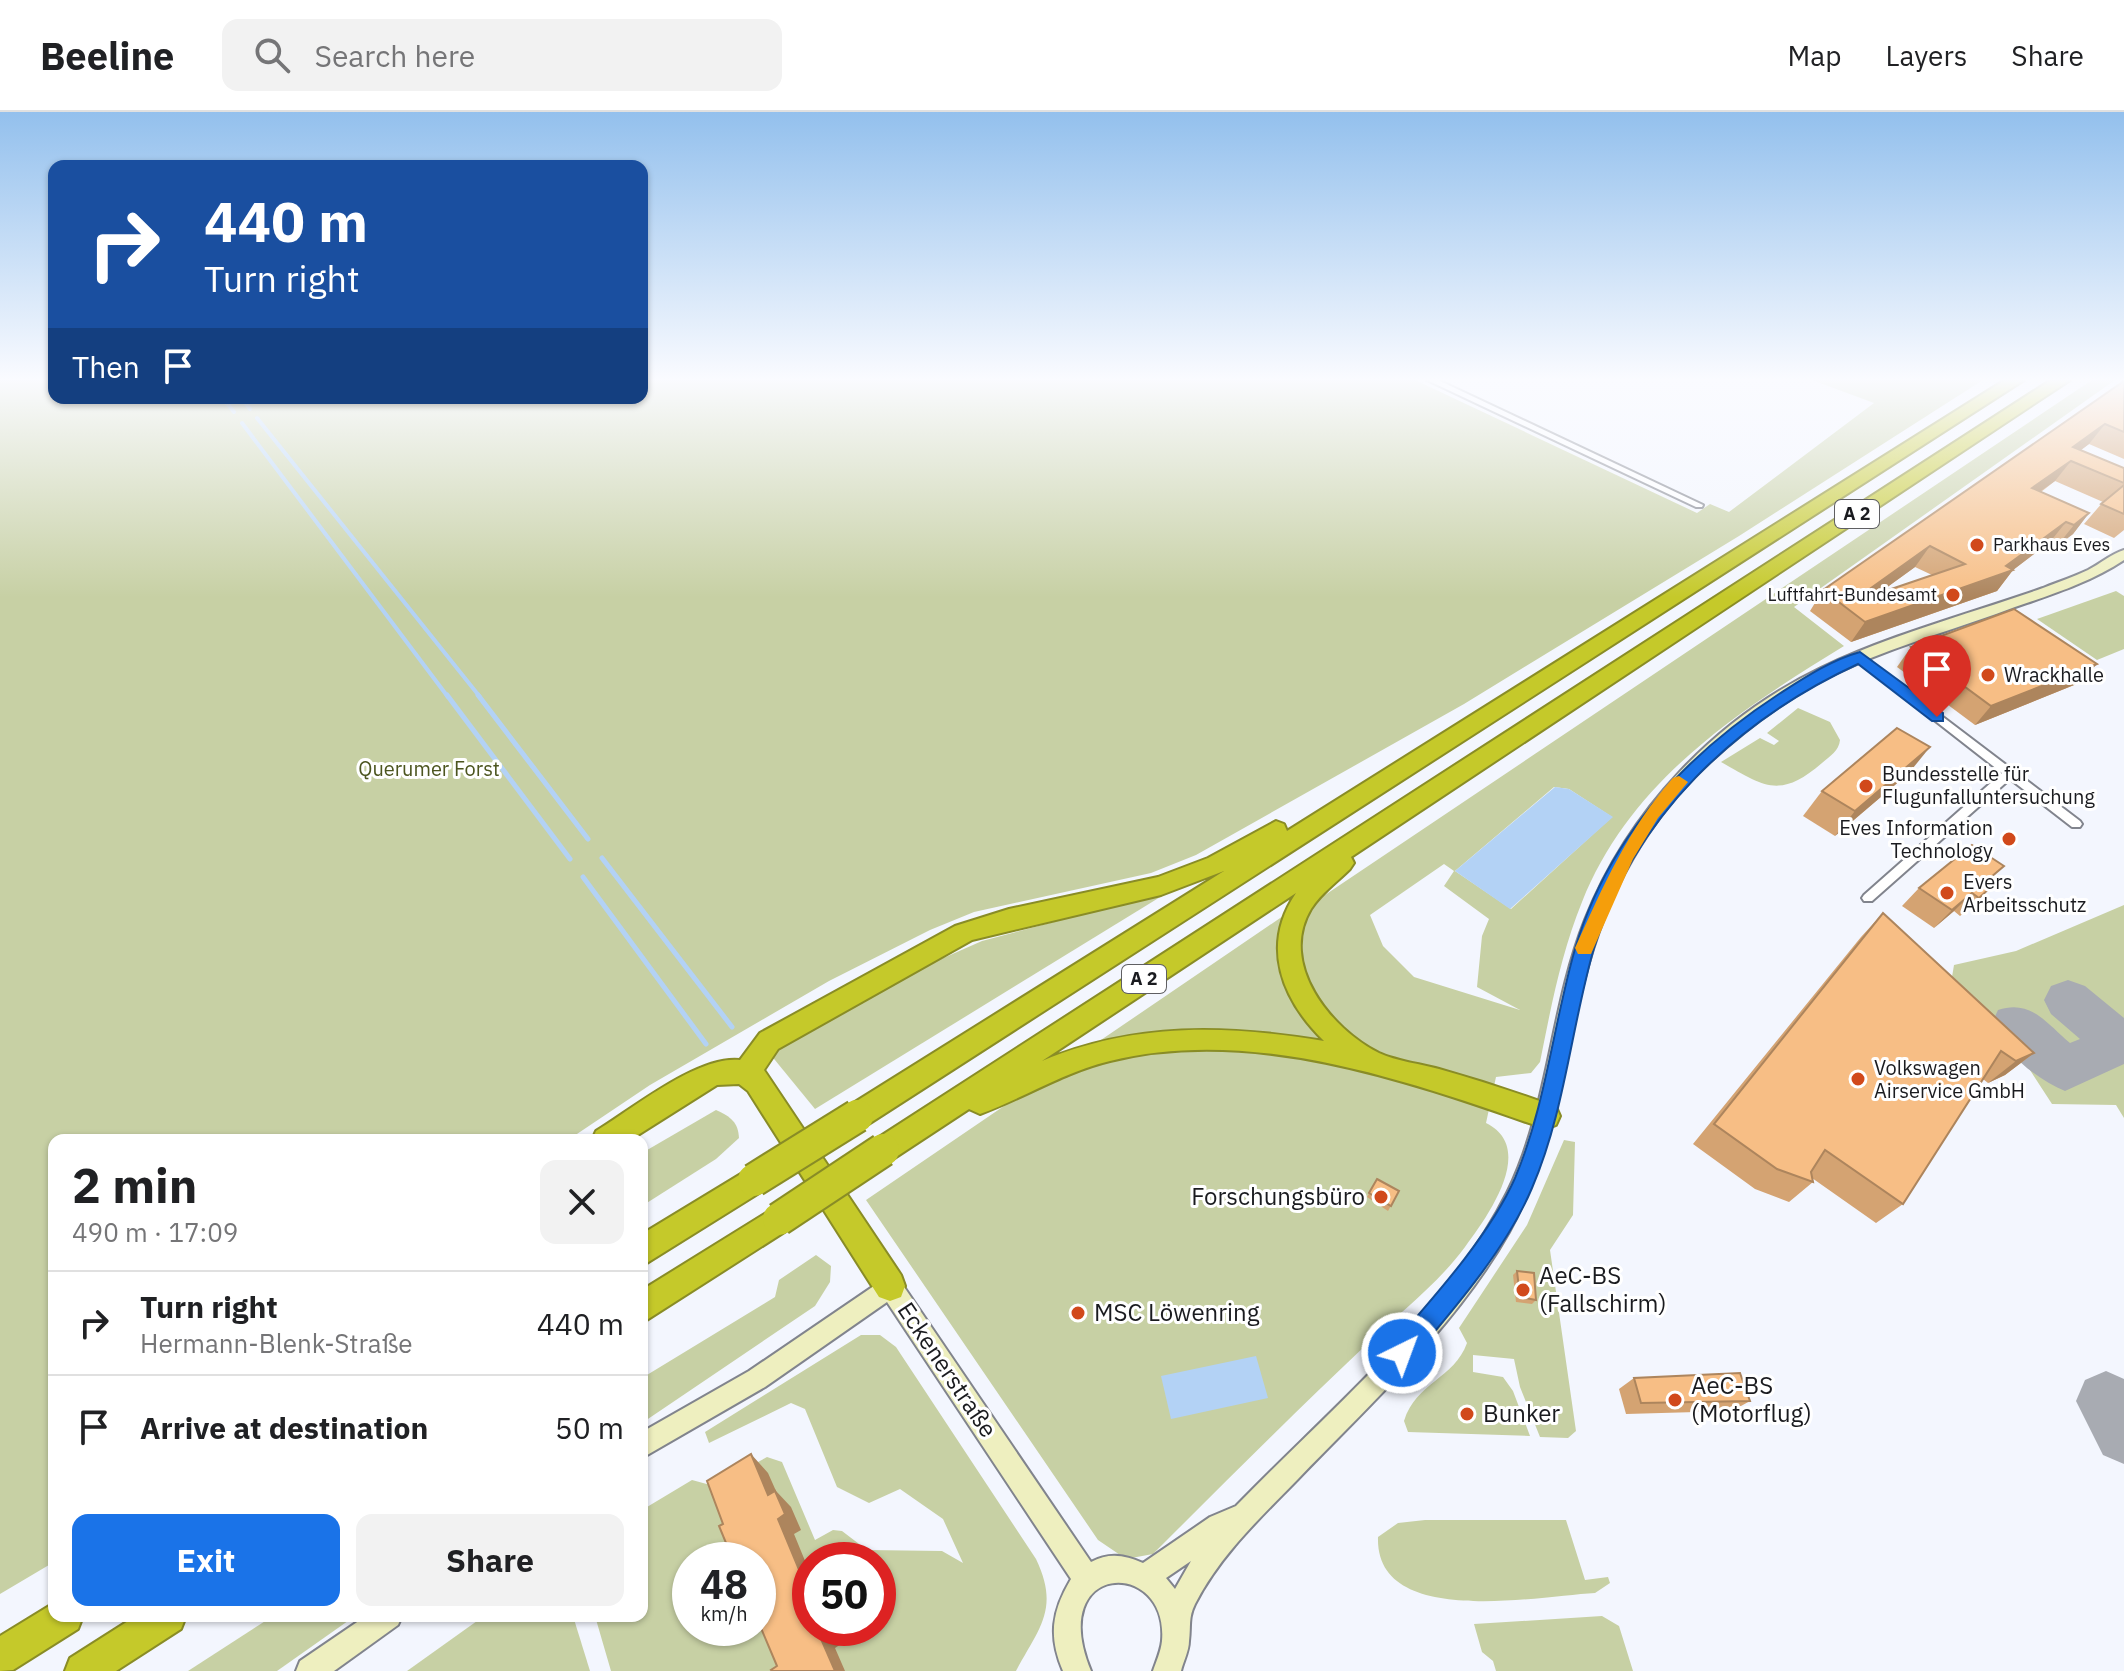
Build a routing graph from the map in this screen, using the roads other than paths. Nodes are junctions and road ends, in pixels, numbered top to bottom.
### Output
1 (1587, 453) edge
2 (1901, 453) edge
3 (1950, 453) edge
4 (1699, 505) dead end
5 (2124, 554) edge
6 (1860, 657) junction
7 (2010, 772) junction
8 (1328, 815) junction
9 (1390, 818) junction
10 (2076, 824) dead end
11 (1868, 898) dead end
12 (1383, 1067) junction
13 (746, 1073) junction
14 (1546, 1116) junction
15 (616, 1134) edge
16 (890, 1145) junction
17 (648, 1247) edge
18 (890, 1286) junction
19 (648, 1304) edge
20 (648, 1443) edge
21 (1244, 1516) junction
22 (1147, 1576) junction
23 (1087, 1580) junction
24 (48, 1620) edge
25 (1175, 1621) junction
26 (56, 1622) edge
27 (159, 1622) edge
28 (380, 1622) edge
29 (4, 1655) edge
30 (1169, 1669) edge
31 (83, 1671) edge
32 (310, 1671) edge
33 (1077, 1671) edge

1 - 4 street
2 - 8 highway, A 2
3 - 9 highway, A 2
5 - 6 street
6 - 7 street
6 - 14 street
7 - 10 street
7 - 11 street
8 - 13 highway
8 - 17 highway, A 2, bridge
9 - 12 highway
9 - 16 highway, A 2
12 - 14 highway
12 - 16 highway
13 - 15 highway
13 - 18 highway
14 - 21 street
16 - 19 highway, A 2, bridge
18 - 20 street, Eckenerstraße
18 - 23 street, Eckenerstraße
21 - 22 street
21 - 25 street
22 - 23 street
22 - 25 street
23 - 33 street
24 - 29 highway
25 - 30 street
26 - 29 highway
27 - 31 highway
28 - 32 street

